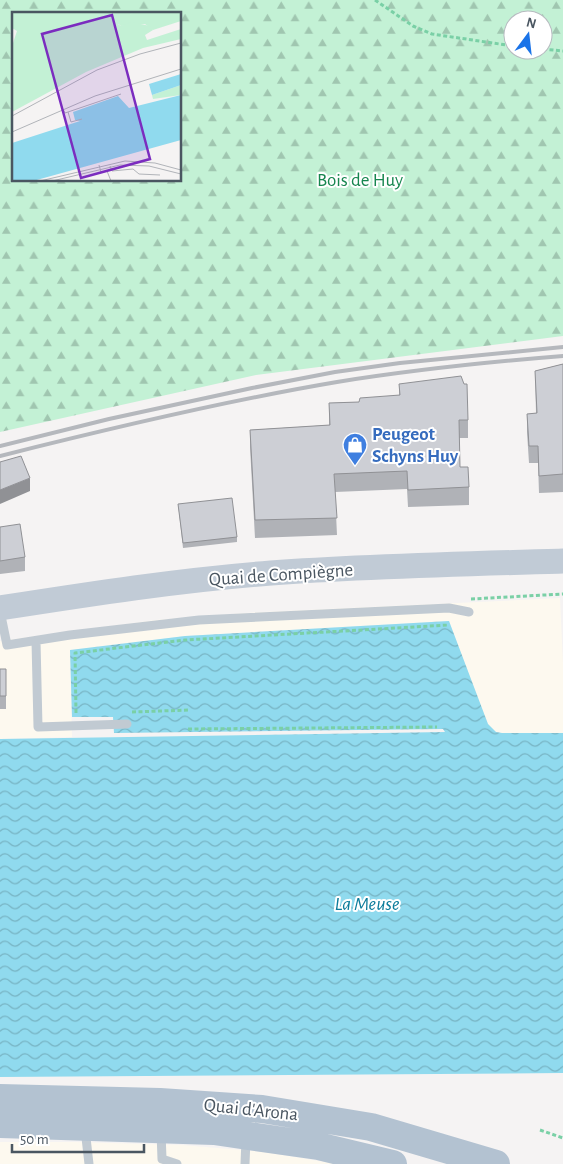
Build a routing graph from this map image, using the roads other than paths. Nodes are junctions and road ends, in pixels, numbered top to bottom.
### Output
1 (563, 561) edge
2 (0, 609) edge
3 (469, 612) dead end
4 (36, 641) junction
5 (127, 724) dead end
6 (0, 1098) edge
7 (160, 1115) junction
8 (247, 1122) junction
9 (0, 1124) edge
10 (85, 1126) junction
11 (88, 1164) edge
12 (177, 1164) edge
13 (245, 1164) edge
14 (393, 1164) edge
15 (496, 1164) edge

1 - 2 main road, Quai de Compiègne
2 - 4 lane
3 - 4 lane
4 - 5 lane
6 - 7 main road, Quai d'Arona
7 - 8 main road, Quai d'Arona
7 - 10 main road, Quai d'Arona
7 - 12 lane
8 - 13 lane
8 - 14 main road, Quai d'Arona
8 - 15 main road, Quai d'Arona
9 - 10 main road, Quai d'Arona
10 - 11 lane

